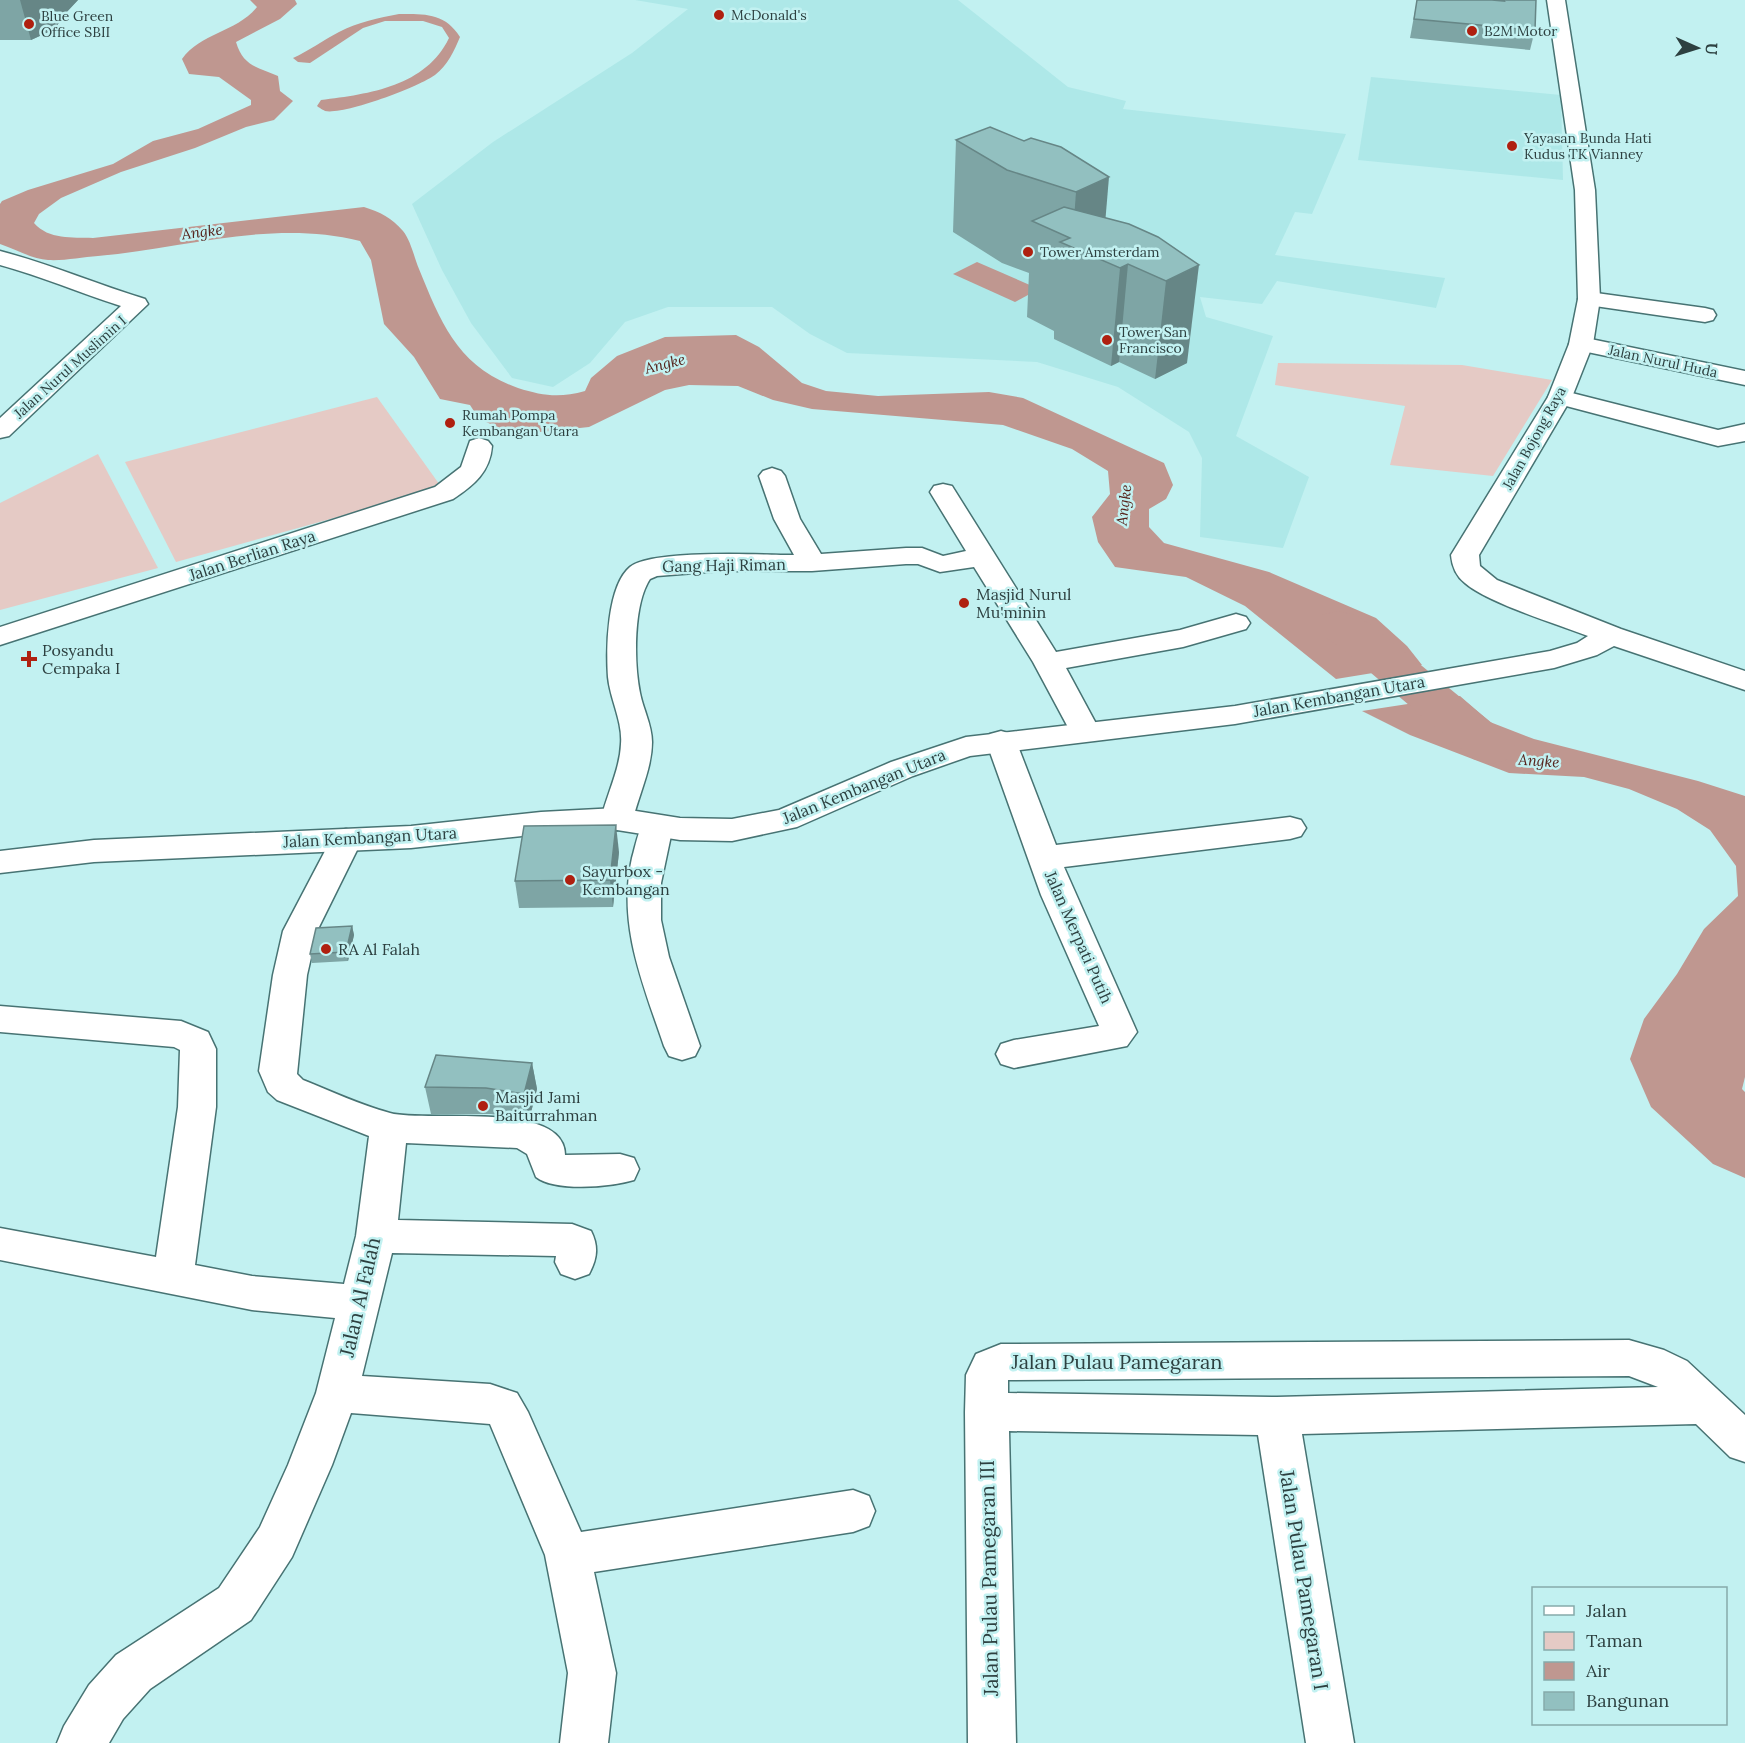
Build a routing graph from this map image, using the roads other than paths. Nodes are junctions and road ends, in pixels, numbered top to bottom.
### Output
1 (1556, 0) edge
2 (0, 258) edge
3 (1589, 299) junction
4 (1705, 315) dead end
5 (1581, 344) junction
6 (1745, 378) edge
7 (1560, 397) junction
8 (0, 430) edge
9 (1745, 432) edge
10 (479, 446) dead end
11 (772, 477) dead end
12 (943, 492) dead end
13 (986, 561) junction
14 (812, 563) junction
15 (1236, 623) dead end
16 (1611, 635) junction
17 (0, 636) edge
18 (1048, 662) junction
19 (1745, 681) edge
20 (1085, 731) junction
21 (1002, 741) junction
22 (617, 819) junction
23 (657, 826) junction
24 (1290, 828) dead end
25 (346, 840) junction
26 (1044, 858) junction
27 (0, 862) edge
28 (0, 1019) edge
29 (682, 1046) dead end
30 (1014, 1054) dead end
31 (389, 1128) junction
32 (620, 1169) dead end
33 (376, 1236) junction
34 (0, 1244) edge
35 (575, 1262) dead end
36 (172, 1276) junction
37 (361, 1303) junction
38 (337, 1393) junction
39 (1706, 1405) junction
40 (986, 1412) junction
41 (1277, 1416) junction
42 (1745, 1443) edge
43 (853, 1511) dead end
44 (568, 1555) junction
45 (81, 1743) edge
46 (584, 1743) edge
47 (992, 1743) edge
48 (1330, 1743) edge

1 - 3 street, Jalan Bojong Raya
2 - 8 street, Jalan Nurul Muslimin I
3 - 4 street
3 - 5 street, Jalan Bojong Raya
5 - 6 street, Jalan Nurul Huda
5 - 7 street, Jalan Bojong Raya
7 - 9 street
7 - 16 street, Jalan Bojong Raya
10 - 17 street, Jalan Berlian Raya
11 - 14 street
12 - 13 street
13 - 14 street
13 - 18 street
14 - 22 street, Gang Haji Riman
15 - 18 street
16 - 19 street, Jalan Bojong Raya
16 - 20 street, Jalan Kembangan Utara
18 - 20 street
20 - 21 street, Jalan Kembangan Utara
21 - 23 street, Jalan Kembangan Utara
21 - 26 street, Jalan Merpati Putih
22 - 23 street, Jalan Kembangan Utara
22 - 25 street, Jalan Kembangan Utara
23 - 29 street
24 - 26 street
25 - 27 street, Jalan Kembangan Utara
25 - 31 street
26 - 30 street, Jalan Merpati Putih
28 - 36 street
31 - 32 street
31 - 33 street, Jalan Al Falah
33 - 35 street
33 - 37 street, Jalan Al Falah
34 - 36 street
36 - 37 street
37 - 38 street, Jalan Al Falah
38 - 44 street
38 - 45 street, Jalan Al Falah
39 - 40 street, Jalan Pulau Pamegaran
39 - 41 street
39 - 42 street, Jalan Pulau Pamegaran
40 - 41 street
40 - 47 street, Jalan Pulau Pamegaran III
41 - 48 street, Jalan Pulau Pamegaran I
43 - 44 street
44 - 46 street

